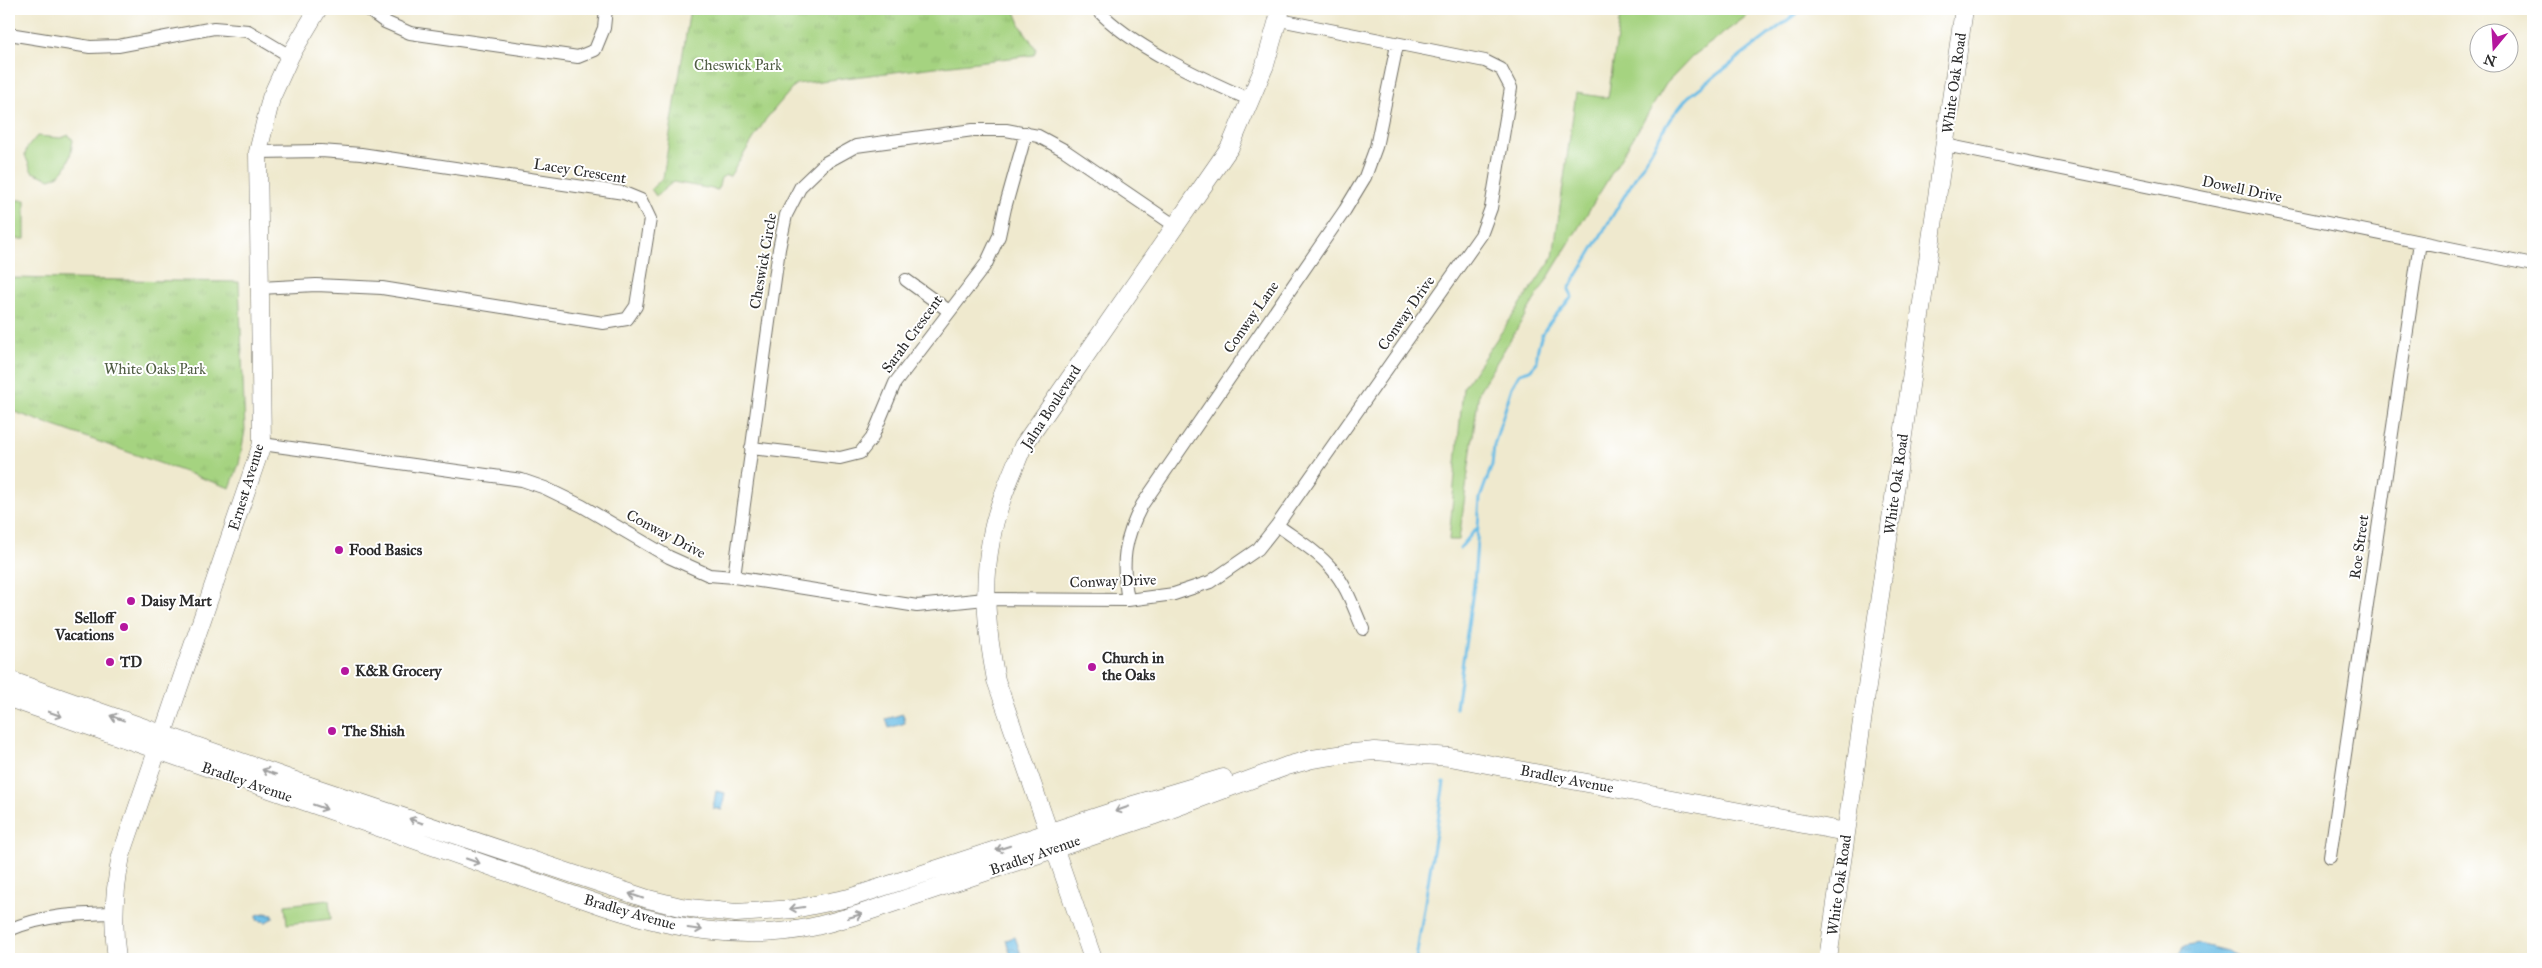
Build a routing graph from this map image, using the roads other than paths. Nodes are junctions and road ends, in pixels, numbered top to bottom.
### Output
1 (318, 9) edge
2 (368, 9) edge
3 (606, 9) edge
4 (1097, 9) edge
5 (1964, 9) edge
6 (1280, 14) edge
7 (9, 34) edge
8 (1397, 45) junction
9 (290, 56) junction
10 (1251, 100) junction
11 (1026, 133) junction
12 (1945, 145) junction
13 (258, 152) junction
14 (1174, 225) junction
15 (2420, 242) junction
16 (2533, 264) edge
17 (906, 280) dead end
18 (260, 288) junction
19 (949, 311) junction
20 (262, 444) junction
21 (752, 448) junction
22 (1277, 525) junction
23 (734, 577) junction
24 (985, 599) junction
25 (1128, 600) junction
26 (1363, 629) dead end
27 (9, 680) edge
28 (9, 698) edge
29 (161, 743) junction
30 (1846, 832) junction
31 (1052, 841) junction
32 (2330, 857) dead end
33 (114, 913) junction
34 (9, 930) edge
35 (117, 959) edge
36 (1093, 959) edge
37 (1828, 959) edge

1 - 9 street, Ernest Avenue
2 - 3 street
4 - 10 street
5 - 12 street, White Oak Road
6 - 8 street, Conway Drive
6 - 10 street, Jalna Boulevard
7 - 9 street
8 - 22 street, Conway Drive
8 - 25 street, Conway Lane
9 - 13 street, Ernest Avenue
10 - 14 street, Jalna Boulevard
11 - 14 street, Cheswick Circle
11 - 19 street, Sarah Crescent
11 - 21 street, Cheswick Circle
12 - 15 street, Dowell Drive
12 - 30 street, White Oak Road
13 - 18 street, Ernest Avenue
13 - 18 street, Lacey Crescent
14 - 24 street, Jalna Boulevard
15 - 16 street, Dowell Drive
15 - 32 street, Roe Street
17 - 19 street
18 - 20 street, Ernest Avenue
19 - 21 street, Sarah Crescent
20 - 23 street, Conway Drive
20 - 29 street, Ernest Avenue
21 - 23 street, Cheswick Circle
22 - 25 street, Conway Drive
22 - 26 street
23 - 24 street, Conway Drive
24 - 25 street, Conway Drive
24 - 31 street, Jalna Boulevard
29 -> 27 street, Bradley Avenue
28 -> 29 street, Bradley Avenue
29 - 31 street, Bradley Avenue
29 - 33 street, Ernest Avenue
30 - 31 street, Bradley Avenue
30 - 37 street, White Oak Road
31 - 36 street, Jalna Boulevard
33 - 34 street
33 - 35 street, Ernest Avenue

